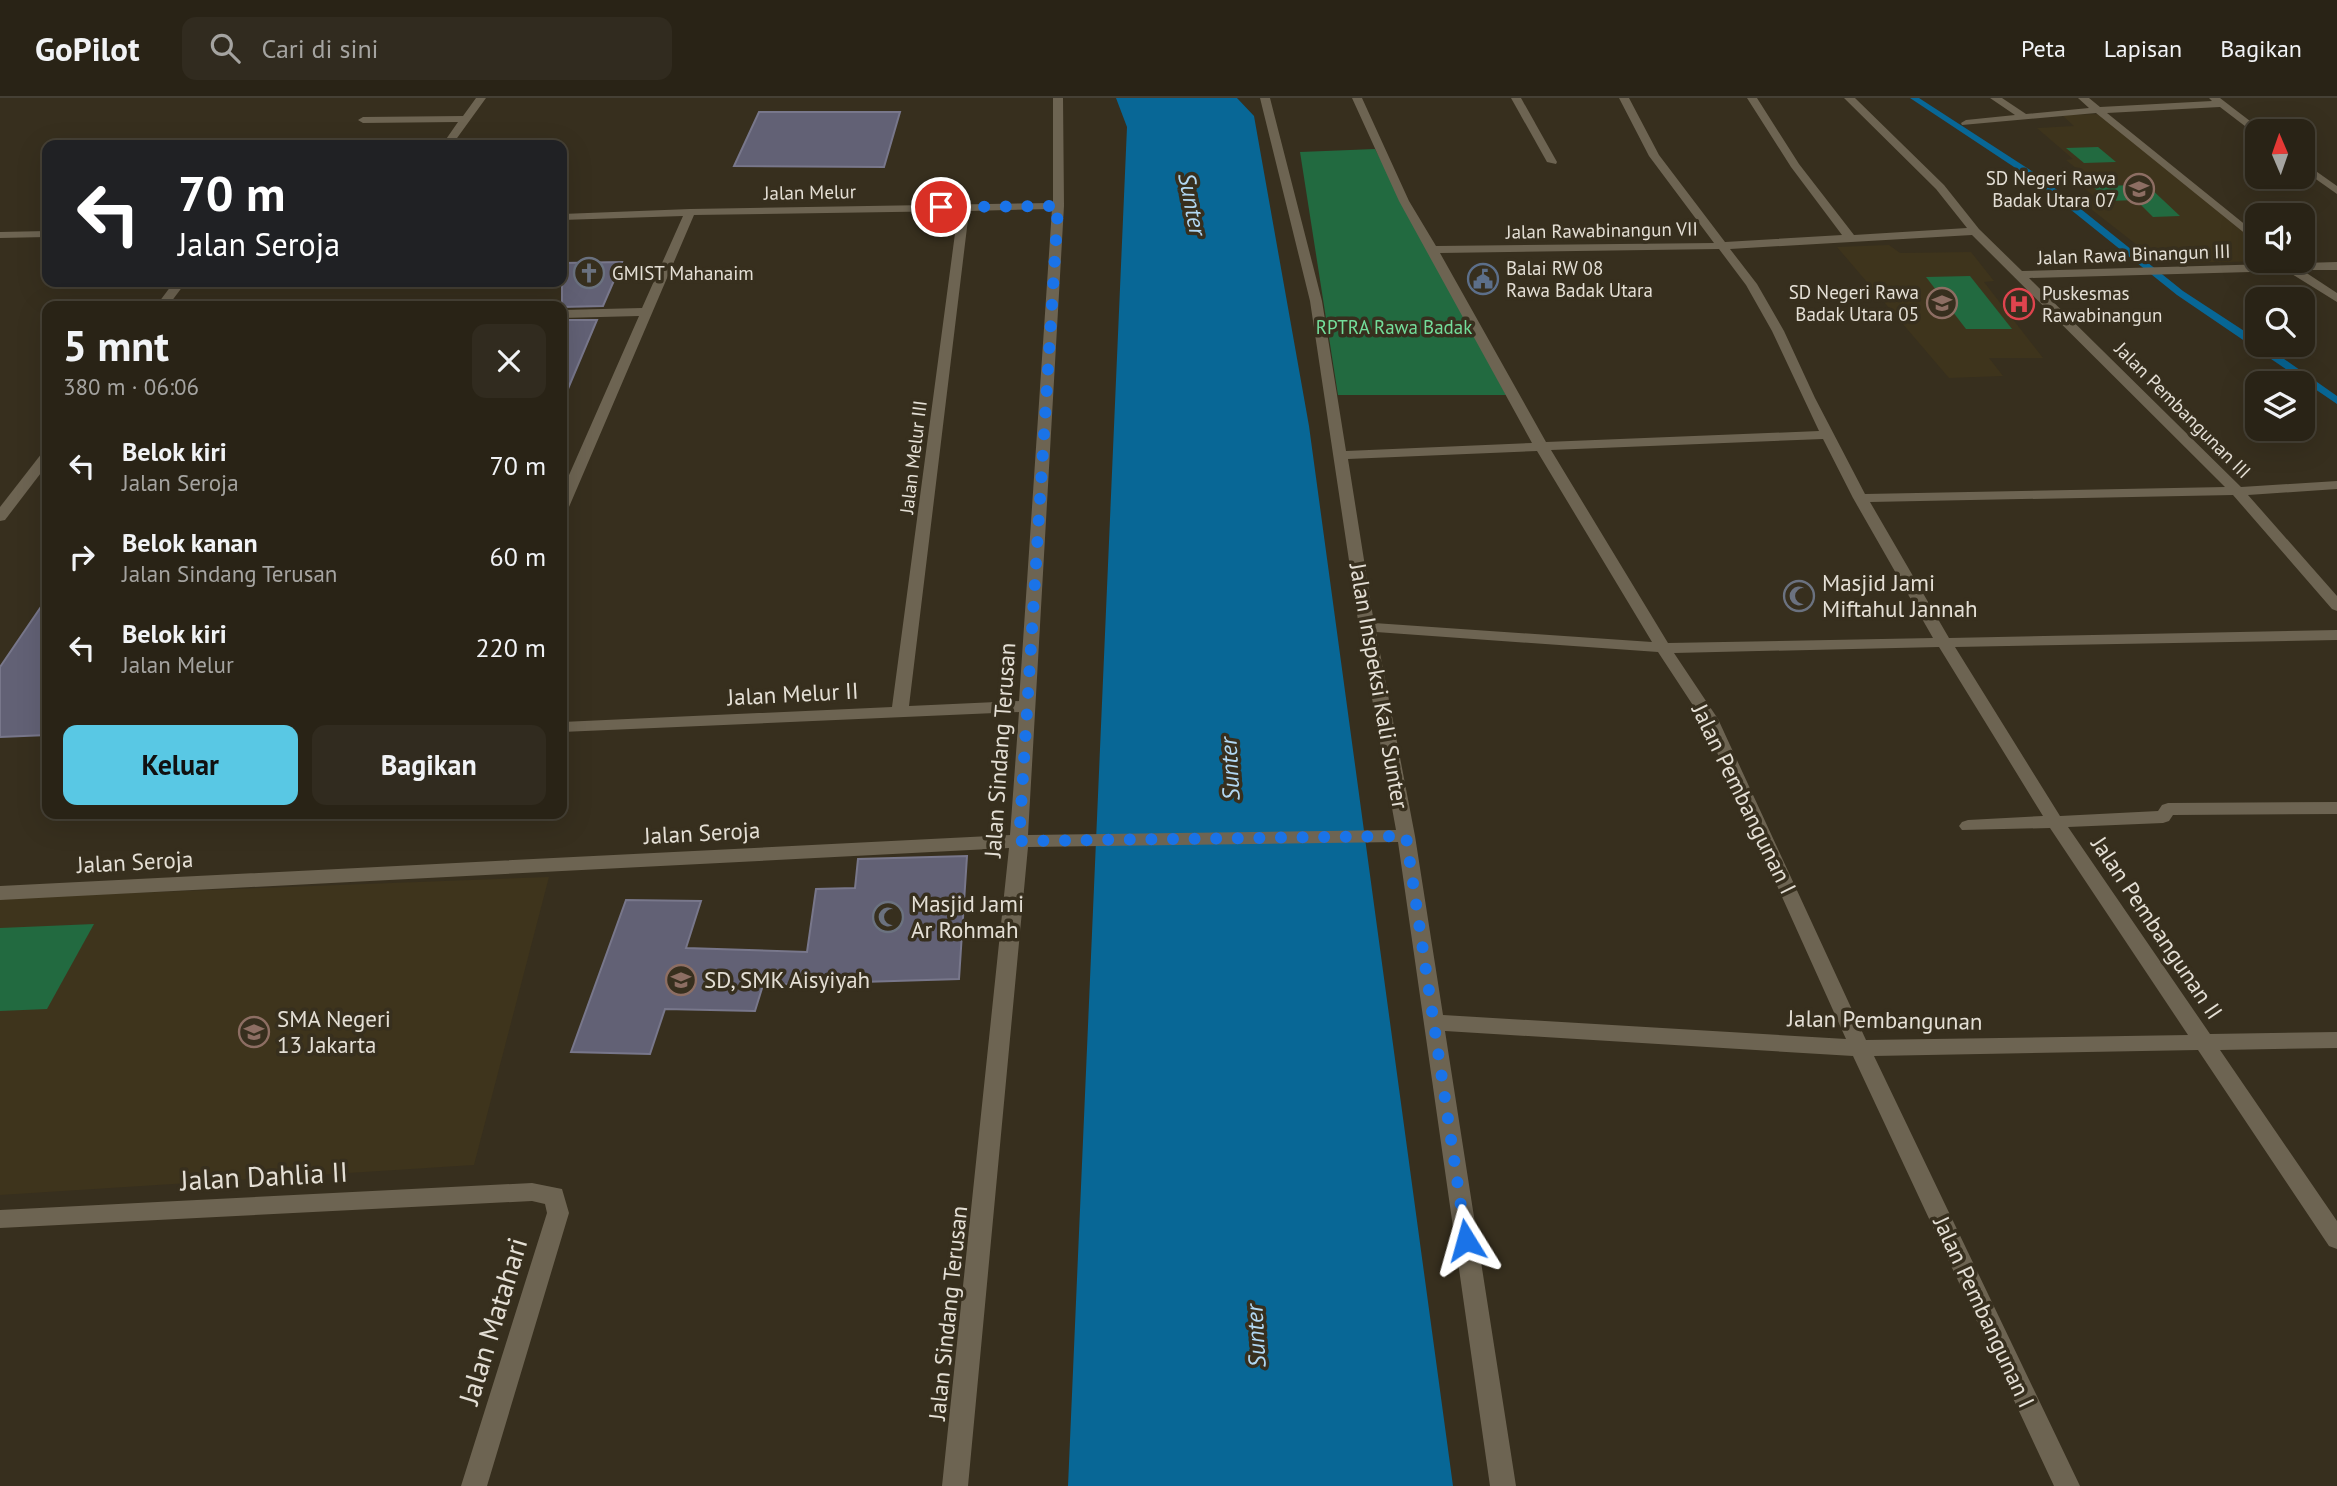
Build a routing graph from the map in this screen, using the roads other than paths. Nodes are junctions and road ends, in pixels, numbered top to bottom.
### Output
1 (481, 98) edge
2 (1058, 98) edge
3 (1265, 98) edge
4 (1357, 98) edge
5 (1516, 98) edge
6 (1624, 98) edge
7 (1752, 98) edge
8 (1849, 98) edge
9 (1995, 98) edge
10 (2083, 98) edge
11 (2218, 101) edge
12 (2099, 110) junction
13 (2024, 117) junction
14 (466, 119) junction
15 (363, 121) dead end
16 (2245, 121) edge
17 (1966, 123) dead end
18 (451, 140) edge
19 (1552, 162) dead end
20 (2315, 174) edge
21 (2337, 191) edge
22 (1058, 206) junction
23 (964, 207) junction
24 (690, 212) junction
25 (567, 217) edge
26 (2245, 230) edge
27 (1975, 231) junction
28 (42, 234) edge
29 (0, 235) edge
30 (1851, 239) junction
31 (1721, 246) junction
32 (1432, 250) junction
33 (2315, 265) edge
34 (2245, 266) edge
35 (2337, 266) edge
36 (2299, 273) edge
37 (2022, 275) junction
38 (2337, 298) edge
39 (644, 312) junction
40 (567, 314) edge
41 (1828, 435) junction
42 (1541, 445) junction
43 (1340, 455) junction
44 (42, 462) edge
45 (2337, 485) edge
46 (2237, 491) junction
47 (567, 496) edge
48 (1860, 498) junction
49 (0, 517) edge
50 (2337, 606) edge
51 (1367, 627) junction
52 (2337, 635) edge
53 (1943, 641) junction
54 (1663, 648) junction
55 (1026, 706) junction
56 (900, 712) junction
57 (567, 727) edge
58 (2337, 808) edge
59 (2055, 822) junction
60 (1968, 826) dead end
61 (1406, 836) junction
62 (1019, 841) junction
63 (0, 893) edge
64 (1433, 1022) junction
65 (2337, 1040) edge
66 (2205, 1043) junction
67 (1860, 1048) junction
68 (532, 1192) joint
69 (0, 1219) edge
70 (2337, 1239) edge
71 (474, 1486) edge
72 (955, 1486) edge
73 (1503, 1486) edge
74 (2067, 1486) edge

1 - 14 street
2 - 22 street, Jalan Sindang Terusan
3 - 43 street, Jalan Inspeksi Kali Sunter
4 - 32 street, Jalan Pembangunan I
5 - 19 street
6 - 31 street, Jalan Rawabinangun VII
7 - 30 street
8 - 27 street, Jalan Pembangunan III
9 - 13 street
10 - 12 street, Jalan Rawa Binangun III
11 - 12 street
11 - 16 street
12 - 13 street
12 - 26 street, Jalan Rawa Binangun III
13 - 17 street
14 - 15 street
14 - 18 street
20 - 21 street
22 - 23 street, Jalan Melur
22 - 55 street, Jalan Sindang Terusan
23 - 24 street, Jalan Melur
23 - 56 street, Jalan Melur III
24 - 25 street, Jalan Melur
24 - 39 street
27 - 30 street
27 - 37 street, Jalan Pembangunan III
28 - 29 street
30 - 31 street
31 - 32 street, Jalan Rawabinangun VII
31 - 41 street, Jalan Pembangunan II
32 - 42 street, Jalan Pembangunan I
33 - 35 street, Jalan Rawa Binangun III
34 - 37 street, Jalan Rawa Binangun III
36 - 38 street
37 - 46 street, Jalan Pembangunan III
39 - 40 street
39 - 47 street
41 - 42 street
41 - 48 street, Jalan Pembangunan II
42 - 43 street
42 - 54 street, Jalan Pembangunan I
43 - 51 street, Jalan Inspeksi Kali Sunter
44 - 49 street
45 - 46 street
46 - 48 street
46 - 50 street, Jalan Pembangunan III
48 - 53 street, Jalan Pembangunan II
51 - 54 street
51 - 61 street, Jalan Inspeksi Kali Sunter
52 - 53 street
53 - 54 street
53 - 59 street, Jalan Pembangunan II
54 - 67 street, Jalan Pembangunan I
55 - 56 street, Jalan Melur II
55 - 62 street, Jalan Sindang Terusan
56 - 57 street, Jalan Melur II
58 - 59 street
59 - 60 street
59 - 66 street, Jalan Pembangunan II
61 - 62 street, Jalan Seroja
61 - 64 street, Jalan Inspeksi Kali Sunter
62 - 63 street, Jalan Seroja
62 - 72 street, Jalan Sindang Terusan
64 - 67 street, Jalan Pembangunan
64 - 73 street, Jalan Inspeksi Kali Sunter
65 - 66 street, Jalan Pembangunan
66 - 67 street, Jalan Pembangunan
66 - 70 street, Jalan Pembangunan II
67 - 74 street, Jalan Pembangunan I
68 - 69 street, Jalan Dahlia II
68 - 71 street, Jalan Matahari

